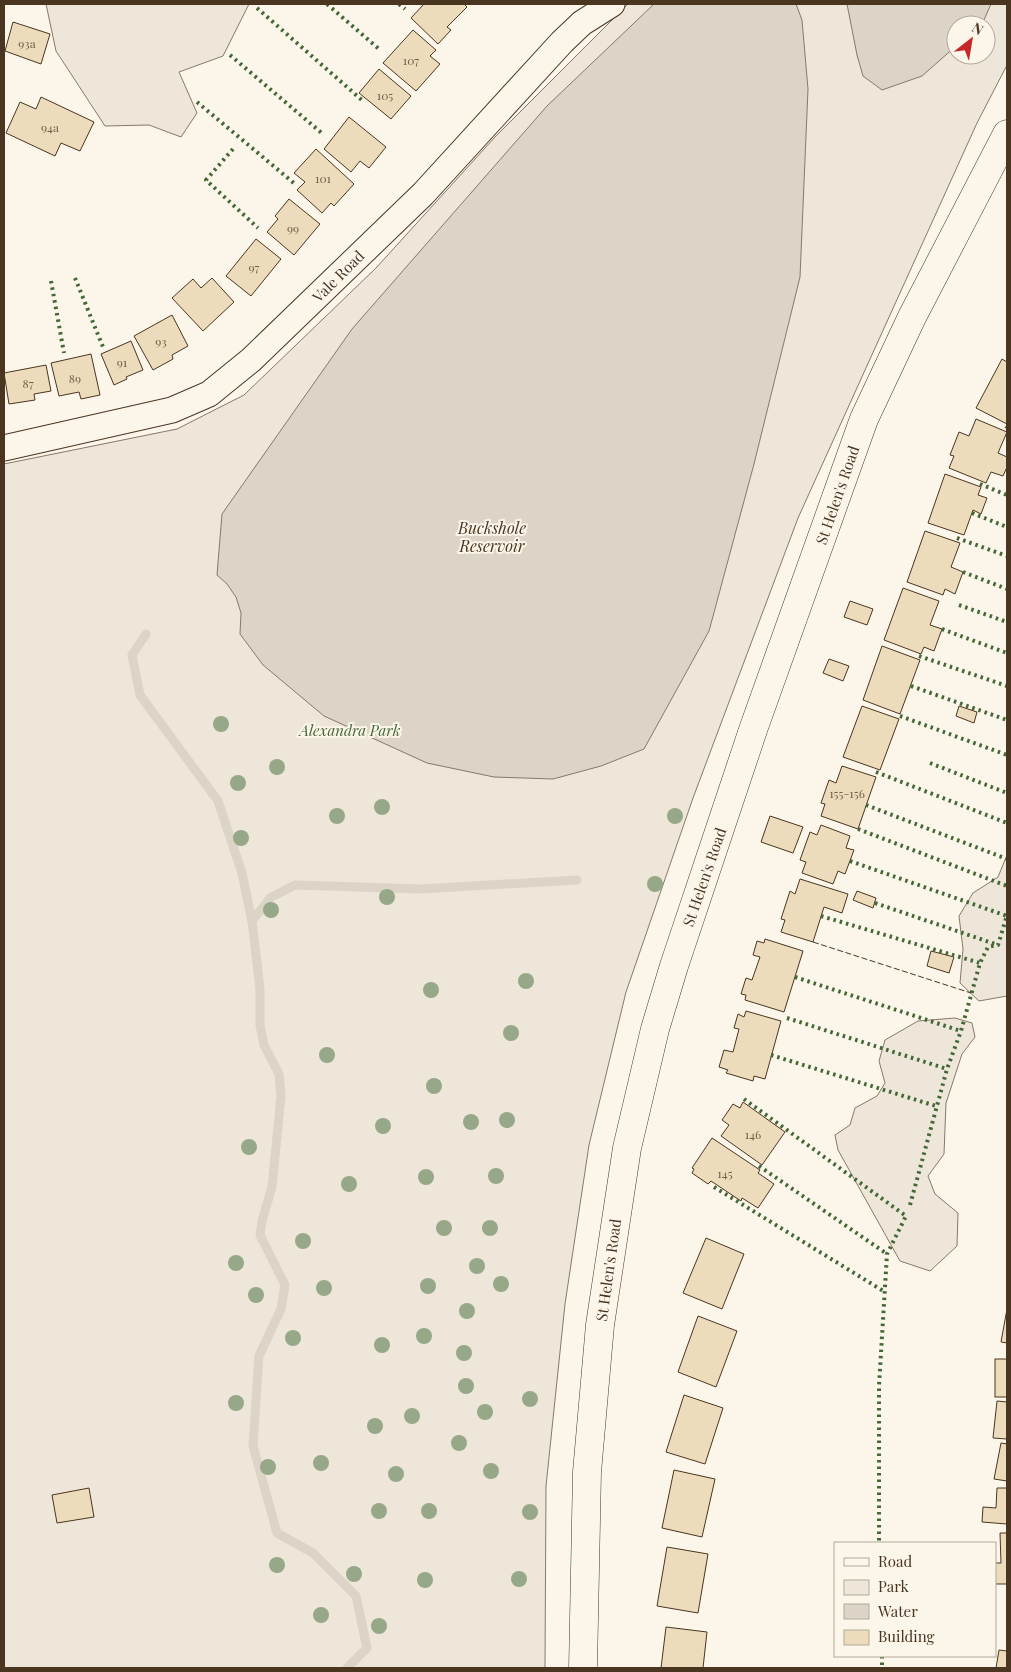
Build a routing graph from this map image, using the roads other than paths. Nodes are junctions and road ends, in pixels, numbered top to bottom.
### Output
1 (612, 4) edge
2 (1007, 134) edge
3 (4, 448) edge
4 (583, 1668) edge

1 - 3 street, Vale Road
2 - 4 main road, St Helen's Road

